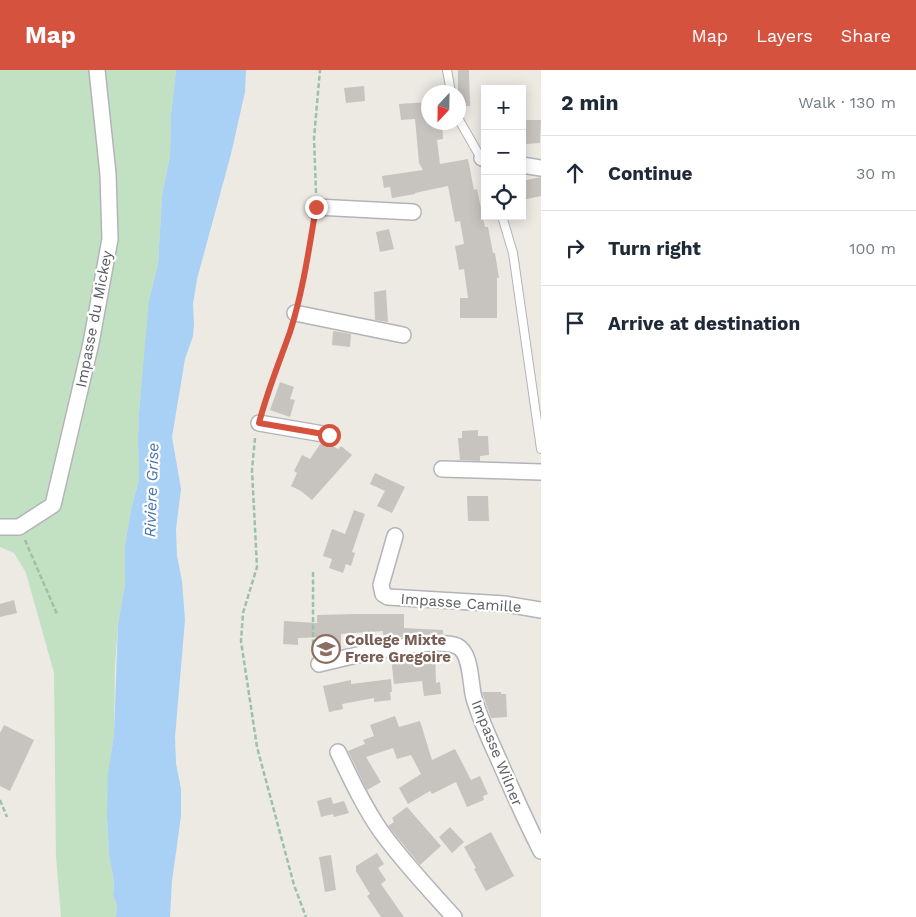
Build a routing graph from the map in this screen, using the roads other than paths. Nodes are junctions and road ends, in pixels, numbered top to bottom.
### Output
1 (97, 70) edge
2 (447, 70) edge
3 (450, 85) edge
4 (465, 130) edge
5 (481, 156) edge
6 (526, 166) edge
7 (541, 168) edge
8 (316, 207) road end
9 (413, 212) dead end
10 (503, 220) edge
11 (295, 313) road end
12 (403, 336) dead end
13 (259, 423) road end
14 (329, 435) dead end
15 (541, 449) edge
16 (442, 469) dead end
17 (541, 472) edge
18 (0, 527) edge
19 (395, 536) dead end
20 (541, 610) edge
21 (319, 664) road end
22 (338, 752) dead end
23 (541, 851) edge
24 (454, 917) edge

1 - 18 street, Impasse du Mickey
2 - 3 lane
4 - 5 lane
6 - 7 street
8 - 9 street
10 - 15 lane
11 - 12 street
13 - 14 street
16 - 17 street
19 - 20 street, Impasse Camille
21 - 23 street, Impasse Wilner
22 - 24 street

